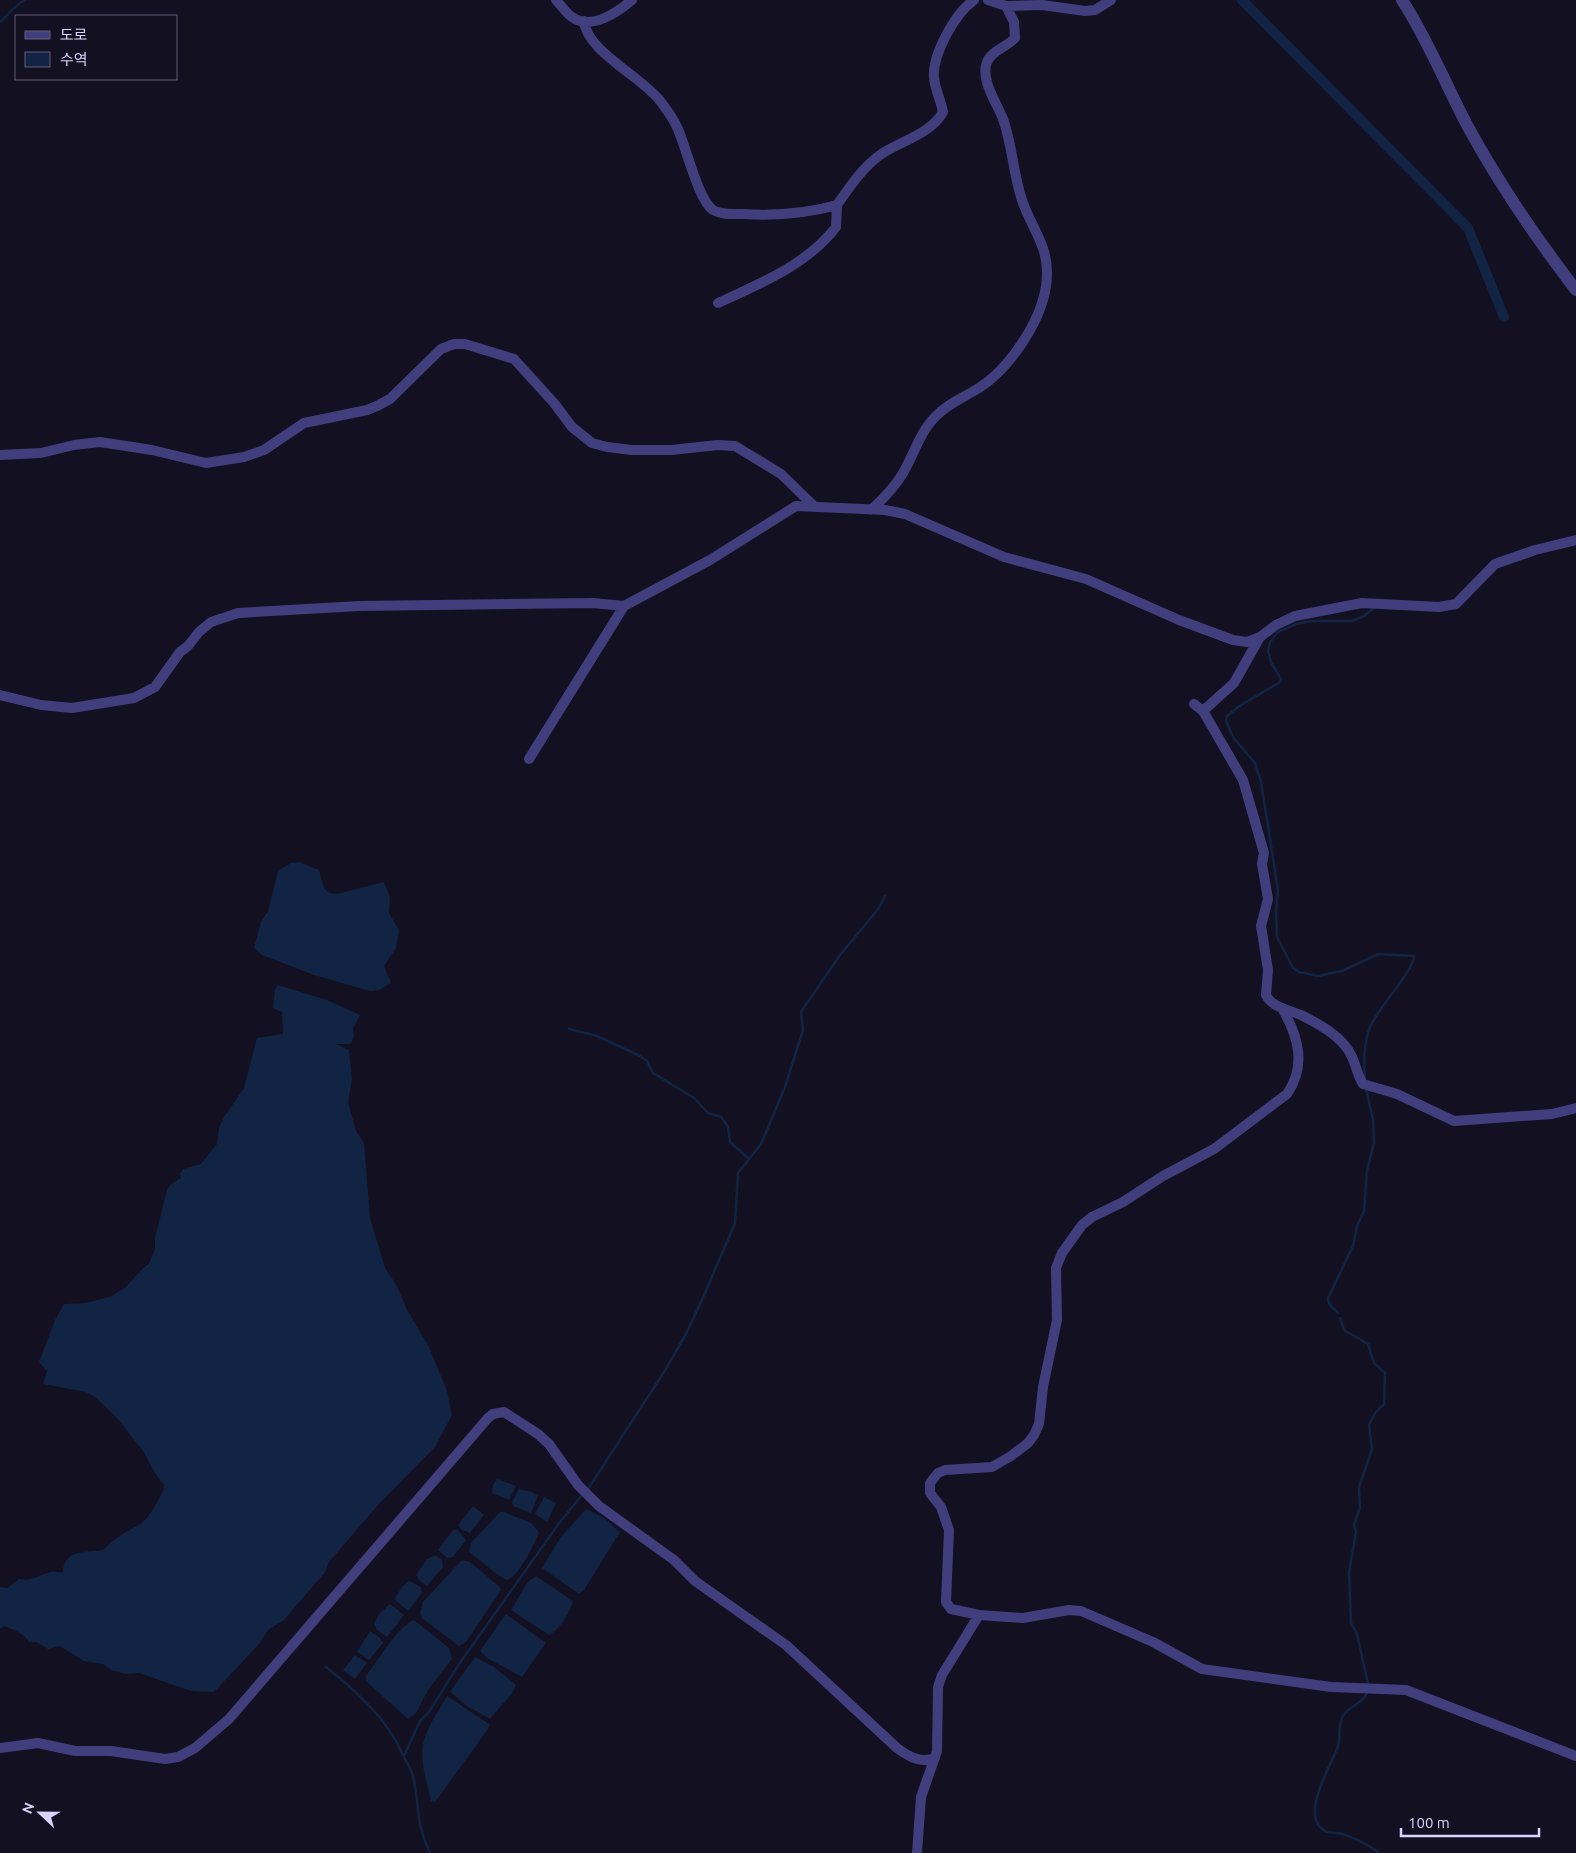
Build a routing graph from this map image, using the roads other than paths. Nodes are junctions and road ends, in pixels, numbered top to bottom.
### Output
1 (556, 0) edge
2 (632, 0) edge
3 (974, 0) edge
4 (988, 0) edge
5 (1111, 0) edge
6 (1402, 0) edge
7 (1006, 6) junction
8 (584, 21) junction
9 (837, 205) junction
10 (1576, 290) edge
11 (718, 303) dead end
12 (0, 455) edge
13 (815, 507) junction
14 (872, 510) junction
15 (1576, 540) edge
16 (624, 606) junction
17 (1260, 637) junction
18 (0, 695) edge
19 (1194, 704) dead end
20 (1202, 711) junction
21 (529, 759) dead end
22 (1282, 1008) junction
23 (1576, 1108) edge
24 (978, 1615) junction
25 (0, 1748) edge
26 (1576, 1756) edge
27 (935, 1758) junction
28 (917, 1853) edge

1 - 8 street
2 - 8 street
3 - 9 street
4 - 7 street
5 - 7 street
6 - 10 street
7 - 14 street
8 - 9 street
9 - 11 street
12 - 13 street
13 - 14 street
13 - 16 street
14 - 17 street
15 - 17 street
16 - 18 street
16 - 21 street
17 - 20 street
19 - 20 street
20 - 22 street
22 - 23 street
22 - 24 street
24 - 26 street
24 - 27 street
25 - 27 street
27 - 28 street

